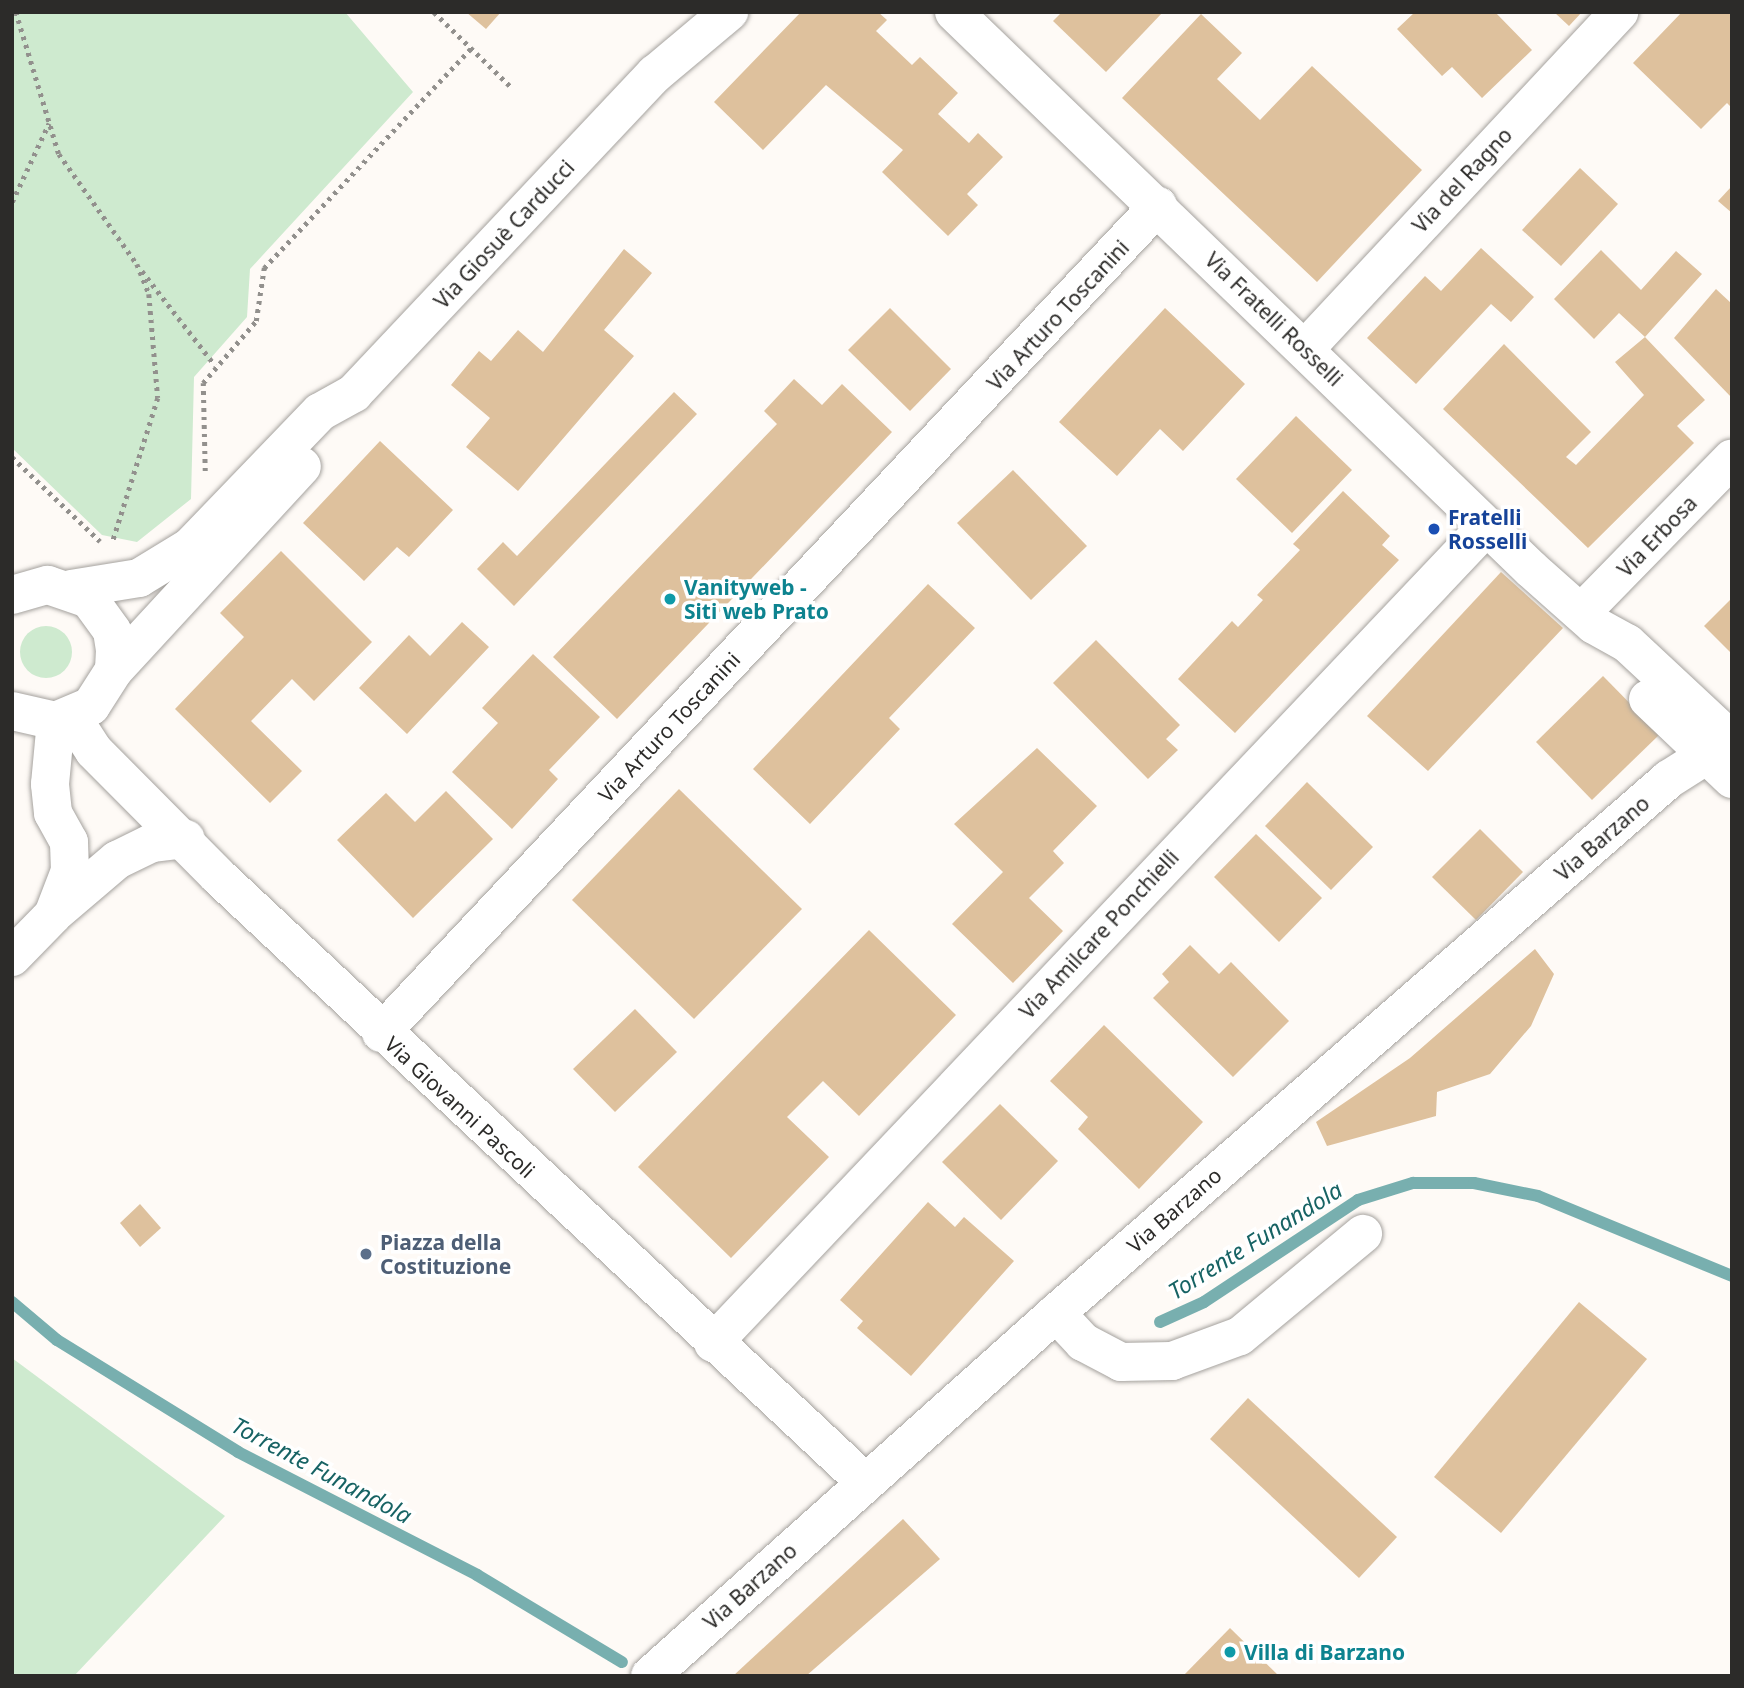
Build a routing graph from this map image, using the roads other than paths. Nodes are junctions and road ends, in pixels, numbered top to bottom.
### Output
1 (696, 12) edge
2 (729, 12) edge
3 (1619, 12) edge
4 (977, 20) edge
5 (655, 74) junction
6 (1158, 206) junction
7 (1305, 349) junction
8 (354, 393) junction
9 (1732, 458) edge
10 (1486, 527) junction
11 (71, 589) junction
12 (12, 595) edge
13 (1588, 619) junction
14 (114, 670) junction
15 (12, 711) edge
16 (64, 719) junction
17 (1723, 758) edge
18 (186, 839) junction
19 (53, 915) junction
20 (12, 957) edge
21 (381, 1033) junction
22 (1363, 1234) dead end
23 (1056, 1313) junction
24 (713, 1343) junction
25 (865, 1482) junction
26 (650, 1676) edge

1 - 5 street, Via Giosuè Carducci
2 - 5 street, Via Giosuè Carducci
3 - 7 street, Via del Ragno
4 - 6 street, Via Fratelli Rosselli
5 - 8 street, Via Giosuè Carducci
6 - 7 street, Via Fratelli Rosselli
6 - 21 street, Via Arturo Toscanini
7 - 10 street, Via Fratelli Rosselli
8 - 11 street, Via Giosuè Carducci
8 - 14 street, Via Giosuè Carducci
9 - 13 street, Via Erbosa
10 - 13 street, Via Fratelli Rosselli
10 - 24 street, Via Amilcare Ponchielli
11 - 12 street, Via Giosuè Carducci
11 - 14 street
13 - 17 street, Via Fratelli Rosselli
14 - 16 street, Via Giosuè Carducci
15 - 16 street
16 - 18 street, Via Giovanni Pascoli
16 - 19 street
17 - 23 street, Via Barzano
18 - 19 street
18 - 21 street, Via Giovanni Pascoli
19 - 20 street
21 - 24 street, Via Giovanni Pascoli
22 - 23 street
23 - 25 street, Via Barzano
24 - 25 street, Via Giovanni Pascoli
25 - 26 street, Via Barzano

